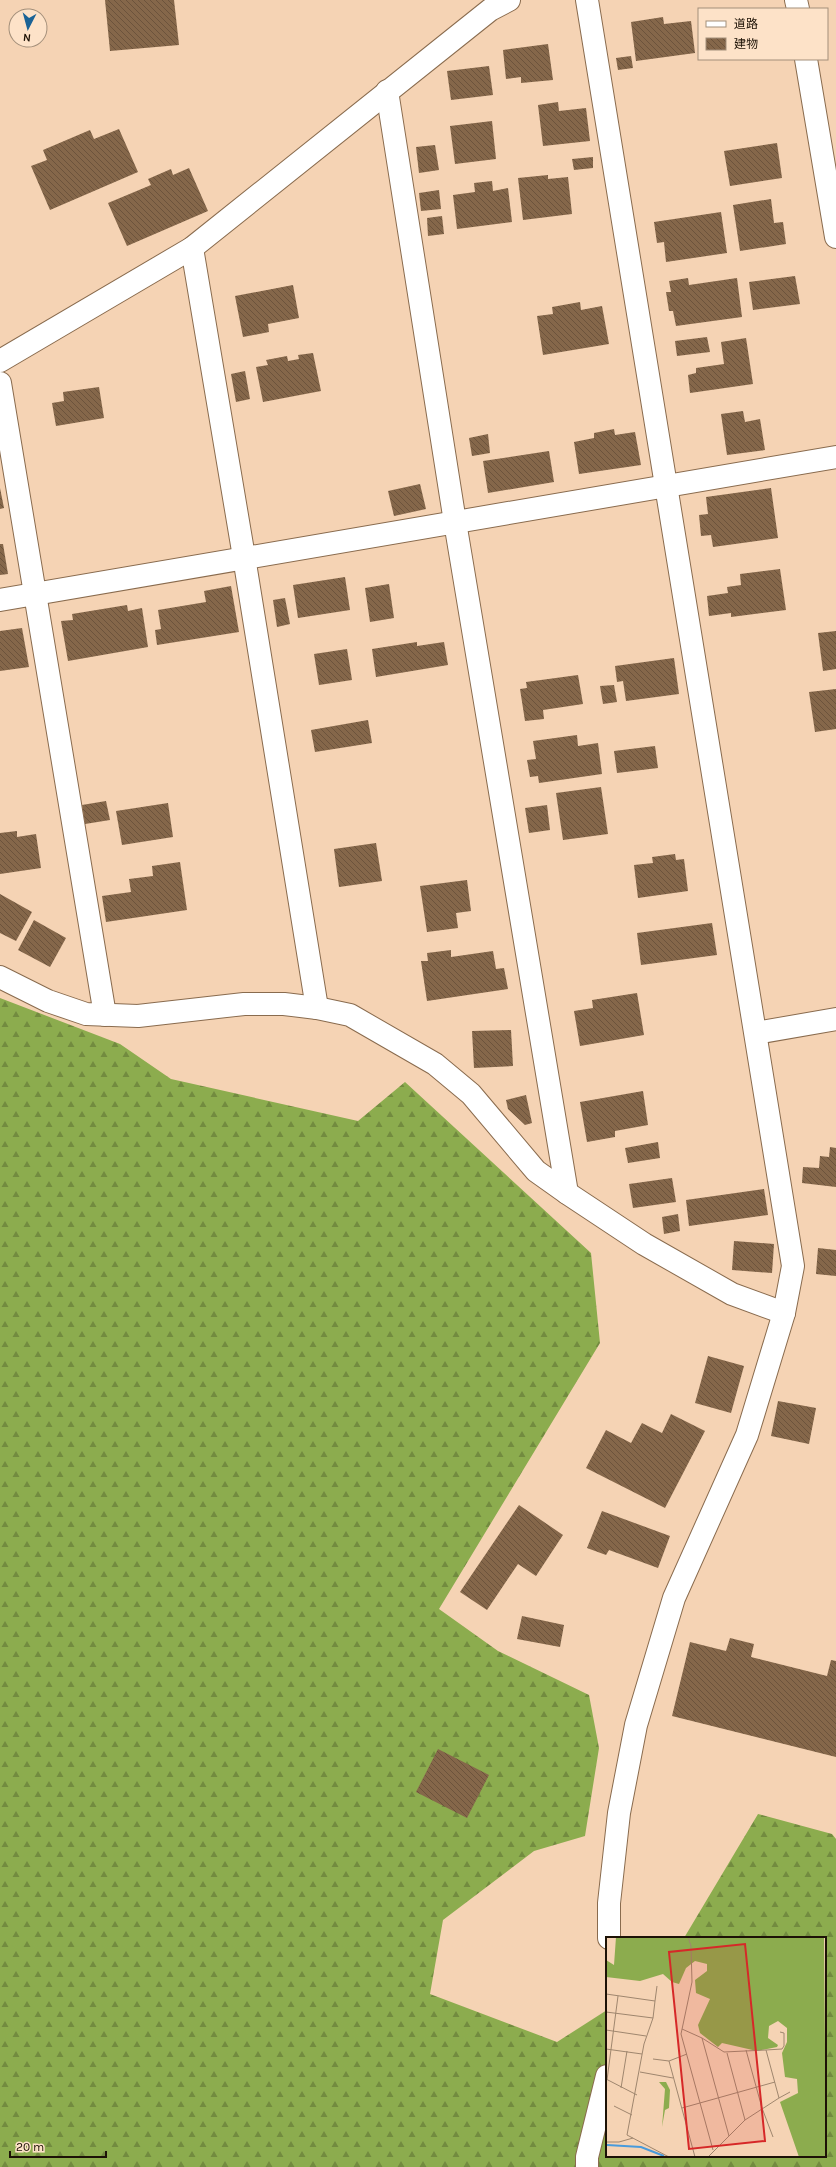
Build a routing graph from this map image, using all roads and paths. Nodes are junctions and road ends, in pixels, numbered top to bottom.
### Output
1 (509, 0) edge
2 (587, 0) edge
3 (806, 60) edge
4 (387, 91) junction
5 (836, 237) edge
6 (192, 248) junction
7 (0, 361) edge
8 (0, 383) edge
9 (836, 457) edge
10 (666, 486) junction
11 (454, 522) junction
12 (244, 557) junction
13 (35, 594) junction
14 (0, 600) edge
15 (0, 978) edge
16 (317, 1008) junction
17 (105, 1015) junction
18 (836, 1019) edge
19 (756, 1033) junction
20 (567, 1193) junction
21 (784, 1313) junction
22 (609, 1937) edge
23 (606, 2080) edge
24 (587, 2167) edge

1 - 4 street
2 - 10 street
3 - 5 street
4 - 6 street
4 - 11 street
6 - 7 street
6 - 12 street
8 - 13 street
9 - 10 street
10 - 11 street
10 - 19 street
11 - 12 street
11 - 20 street
12 - 13 street
12 - 16 street
13 - 14 street
13 - 17 street
15 - 17 street
16 - 17 street
16 - 20 street
18 - 19 street
19 - 21 street
20 - 21 street
21 - 22 street
23 - 24 street

